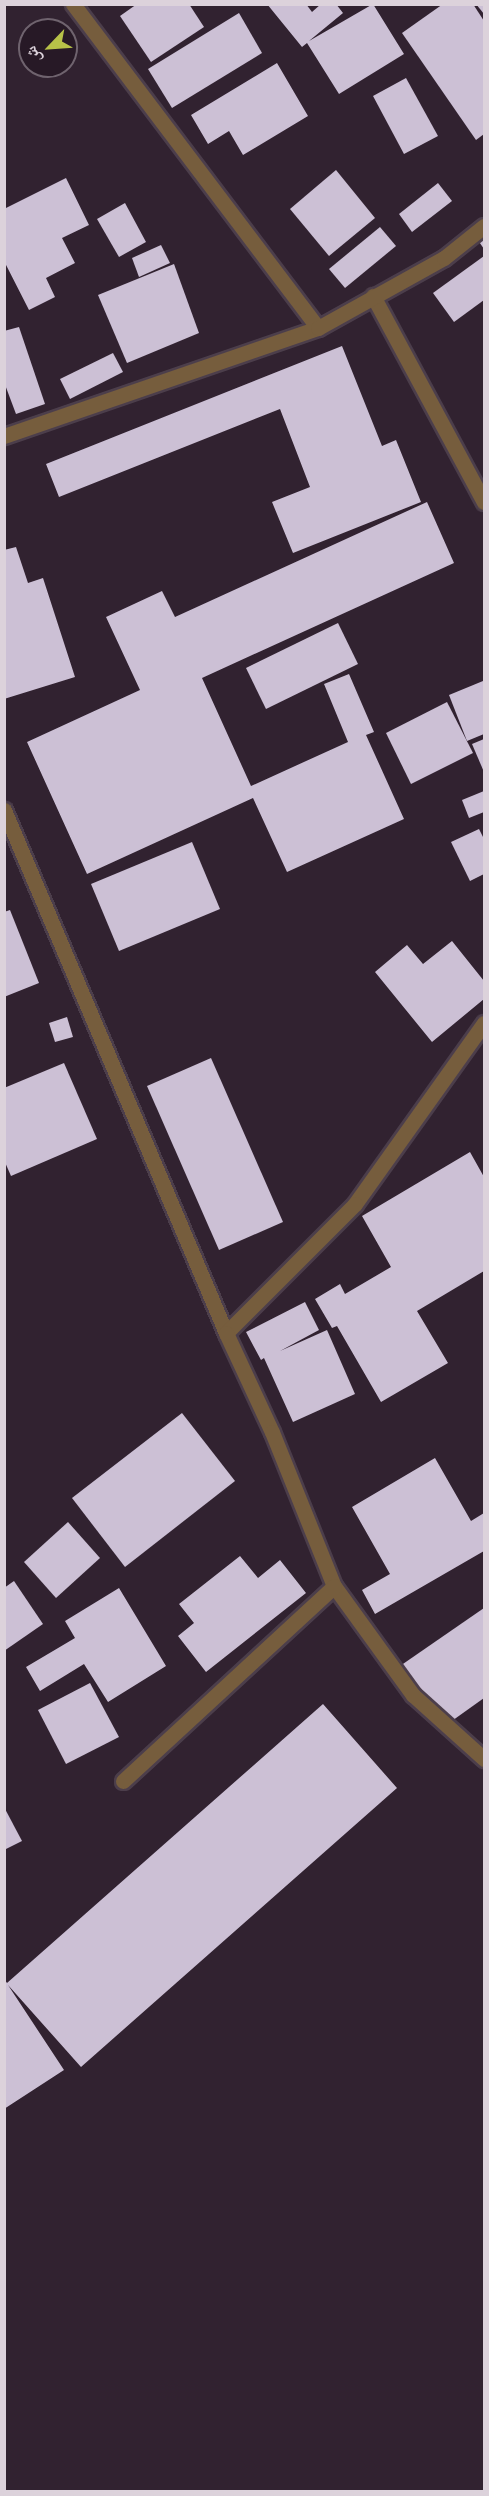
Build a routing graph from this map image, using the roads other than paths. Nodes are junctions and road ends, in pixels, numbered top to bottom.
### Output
1 (73, 4) edge
2 (484, 226) edge
3 (373, 296) junction
4 (318, 328) junction
5 (4, 436) edge
6 (484, 502) edge
7 (4, 810) edge
8 (484, 1023) edge
9 (226, 1333) junction
10 (334, 1586) junction
11 (484, 1759) edge
12 (123, 1781) dead end

1 - 4 street
2 - 3 street
3 - 4 street
3 - 6 street
4 - 5 street
7 - 9 street
8 - 9 street
9 - 10 street
10 - 11 street
10 - 12 street

